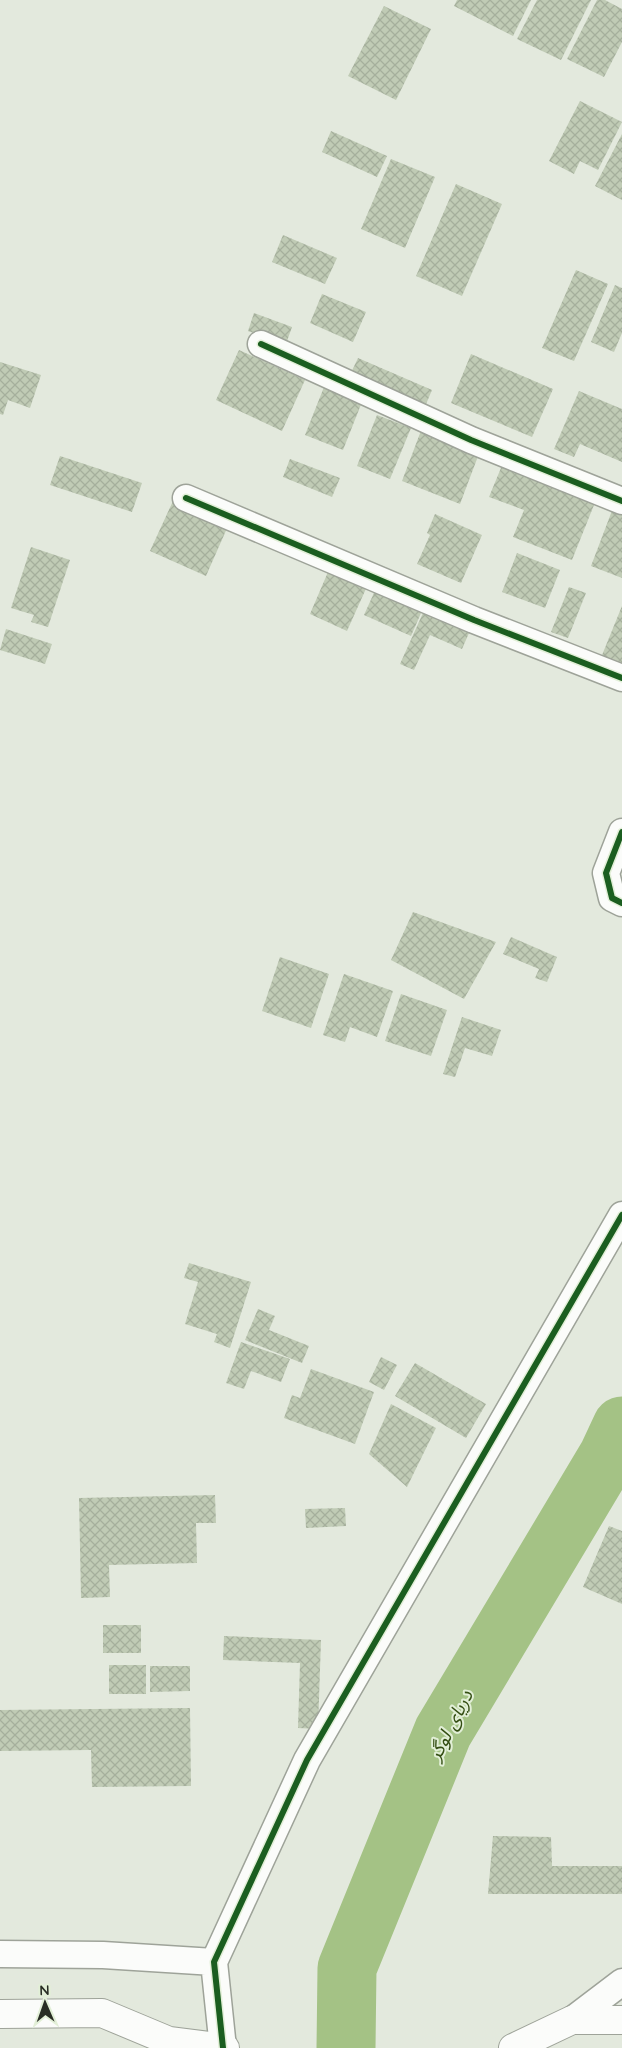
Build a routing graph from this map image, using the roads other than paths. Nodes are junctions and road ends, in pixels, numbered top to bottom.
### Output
1 (261, 344) dead end
2 (186, 498) dead end
3 (622, 501) edge
4 (622, 678) edge
5 (622, 832) edge
6 (622, 903) edge
7 (622, 1216) edge
8 (0, 1954) edge
9 (214, 1962) junction
10 (622, 1982) edge
11 (0, 2014) edge
12 (572, 2020) junction
13 (622, 2020) edge
14 (160, 2044) edge
15 (224, 2048) edge
16 (513, 2048) edge

1 - 3 street
2 - 4 street
5 - 6 street
7 - 9 street
8 - 9 street
9 - 15 street
10 - 12 street
11 - 14 highway
12 - 13 highway
12 - 16 highway
14 - 15 highway

